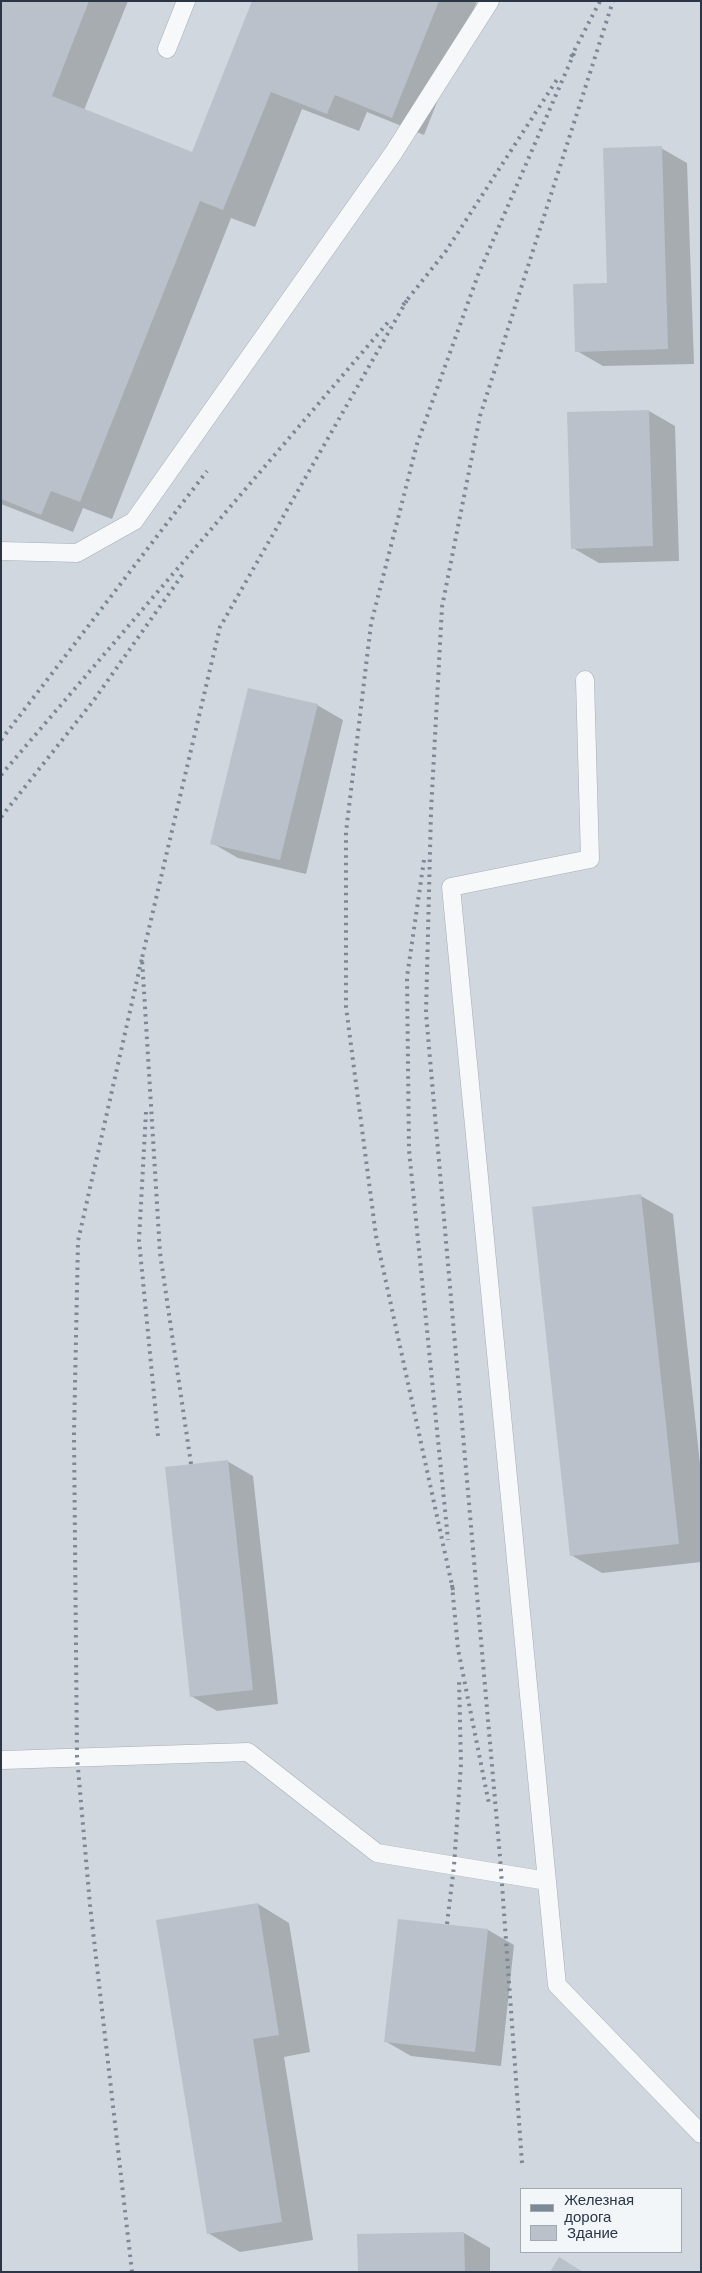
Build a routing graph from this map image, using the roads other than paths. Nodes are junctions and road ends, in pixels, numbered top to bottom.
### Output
1 (186, 1) edge
2 (490, 1) edge
3 (167, 49) dead end
4 (1, 551) edge
5 (585, 680) dead end
6 (3, 1760) dead end
7 (547, 1881) junction
8 (701, 2134) edge

1 - 3 lane
2 - 4 lane
5 - 7 lane
6 - 7 lane
7 - 8 lane

